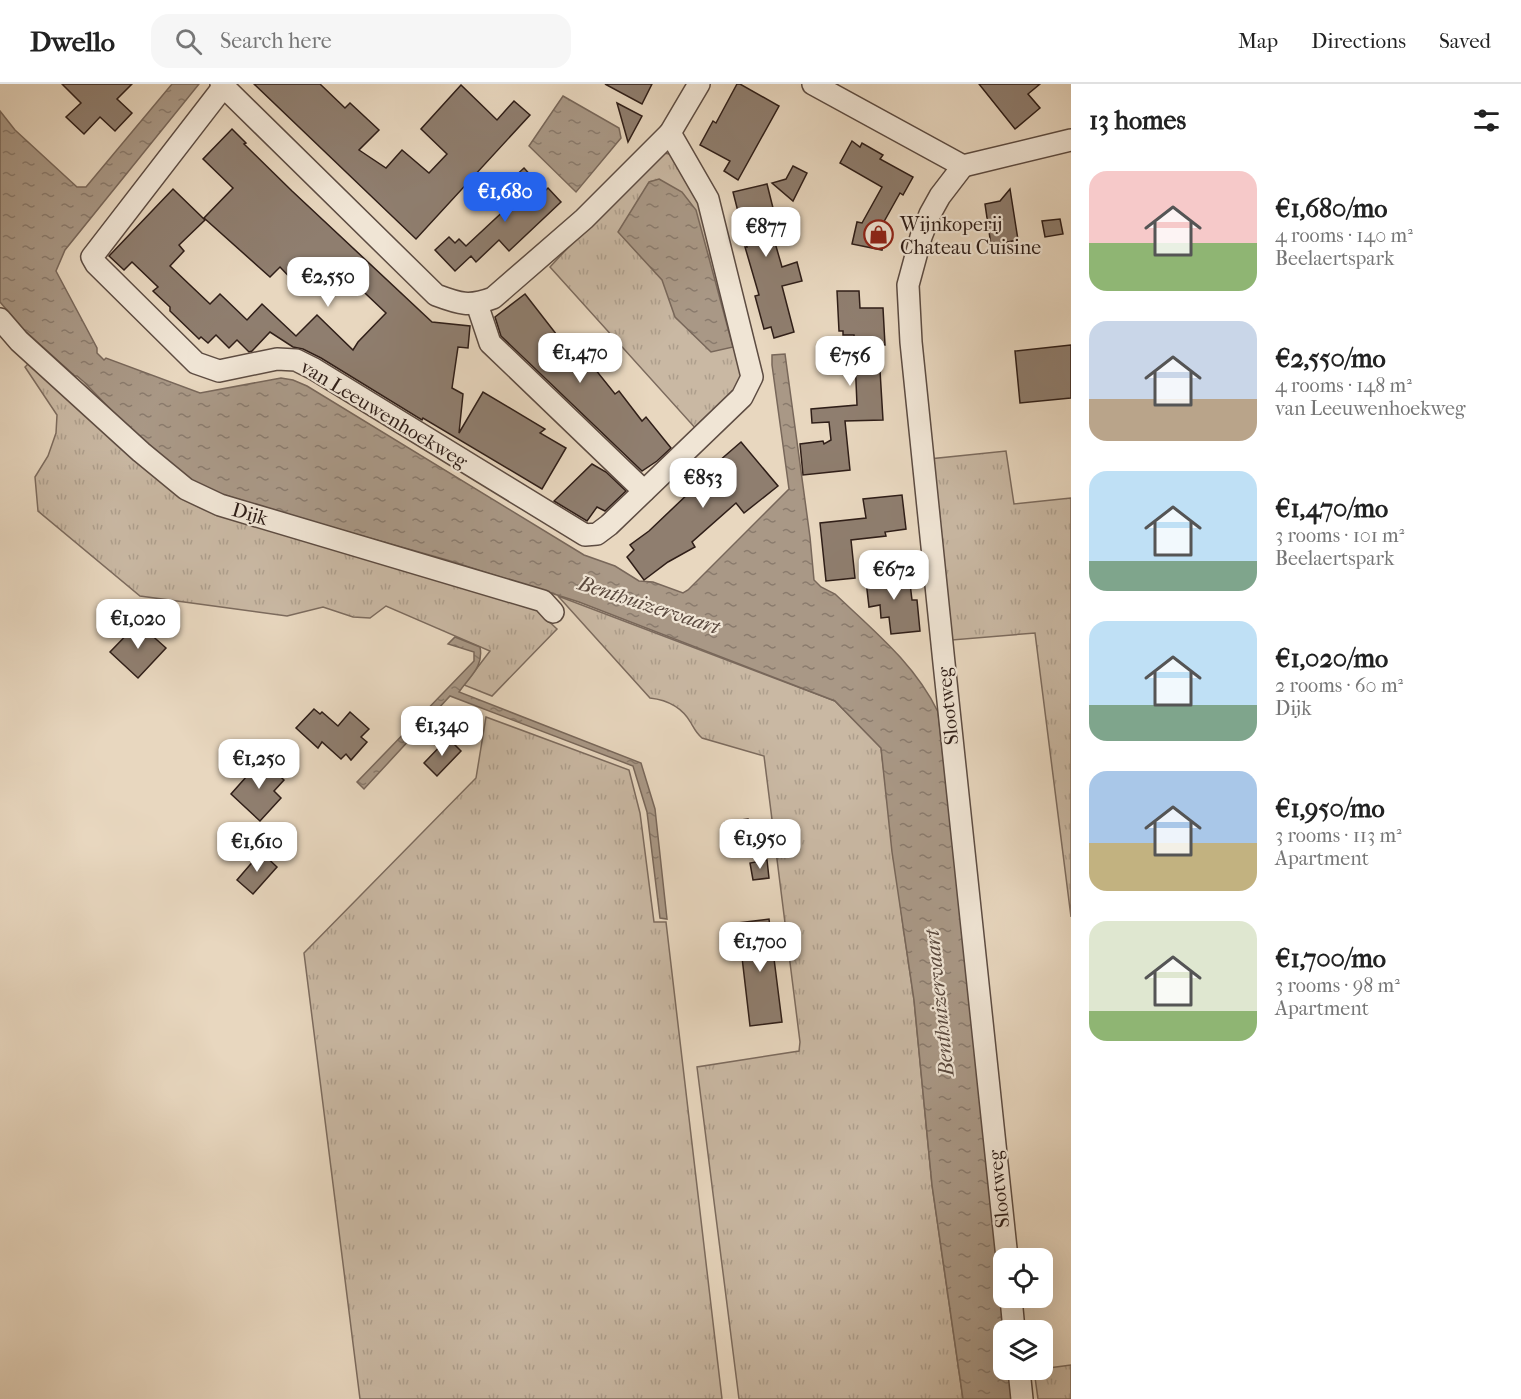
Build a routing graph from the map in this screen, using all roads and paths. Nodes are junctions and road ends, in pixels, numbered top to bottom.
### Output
1 (699, 84) edge
2 (813, 84) edge
3 (223, 85) edge
4 (670, 133) junction
5 (1071, 141) edge
6 (963, 166) junction
7 (477, 304) junction
8 (0, 320) edge
9 (644, 491) junction
10 (553, 612) dead end
11 (1005, 1248) edge
12 (1019, 1380) edge
13 (1022, 1399) edge

1 - 4 street
2 - 6 street
3 - 7 street
3 - 9 street, van Leeuwenhoekweg
4 - 7 street
4 - 9 street
5 - 6 street
6 - 11 street, Slootweg
7 - 9 street
8 - 10 street, Dijk
12 - 13 street

